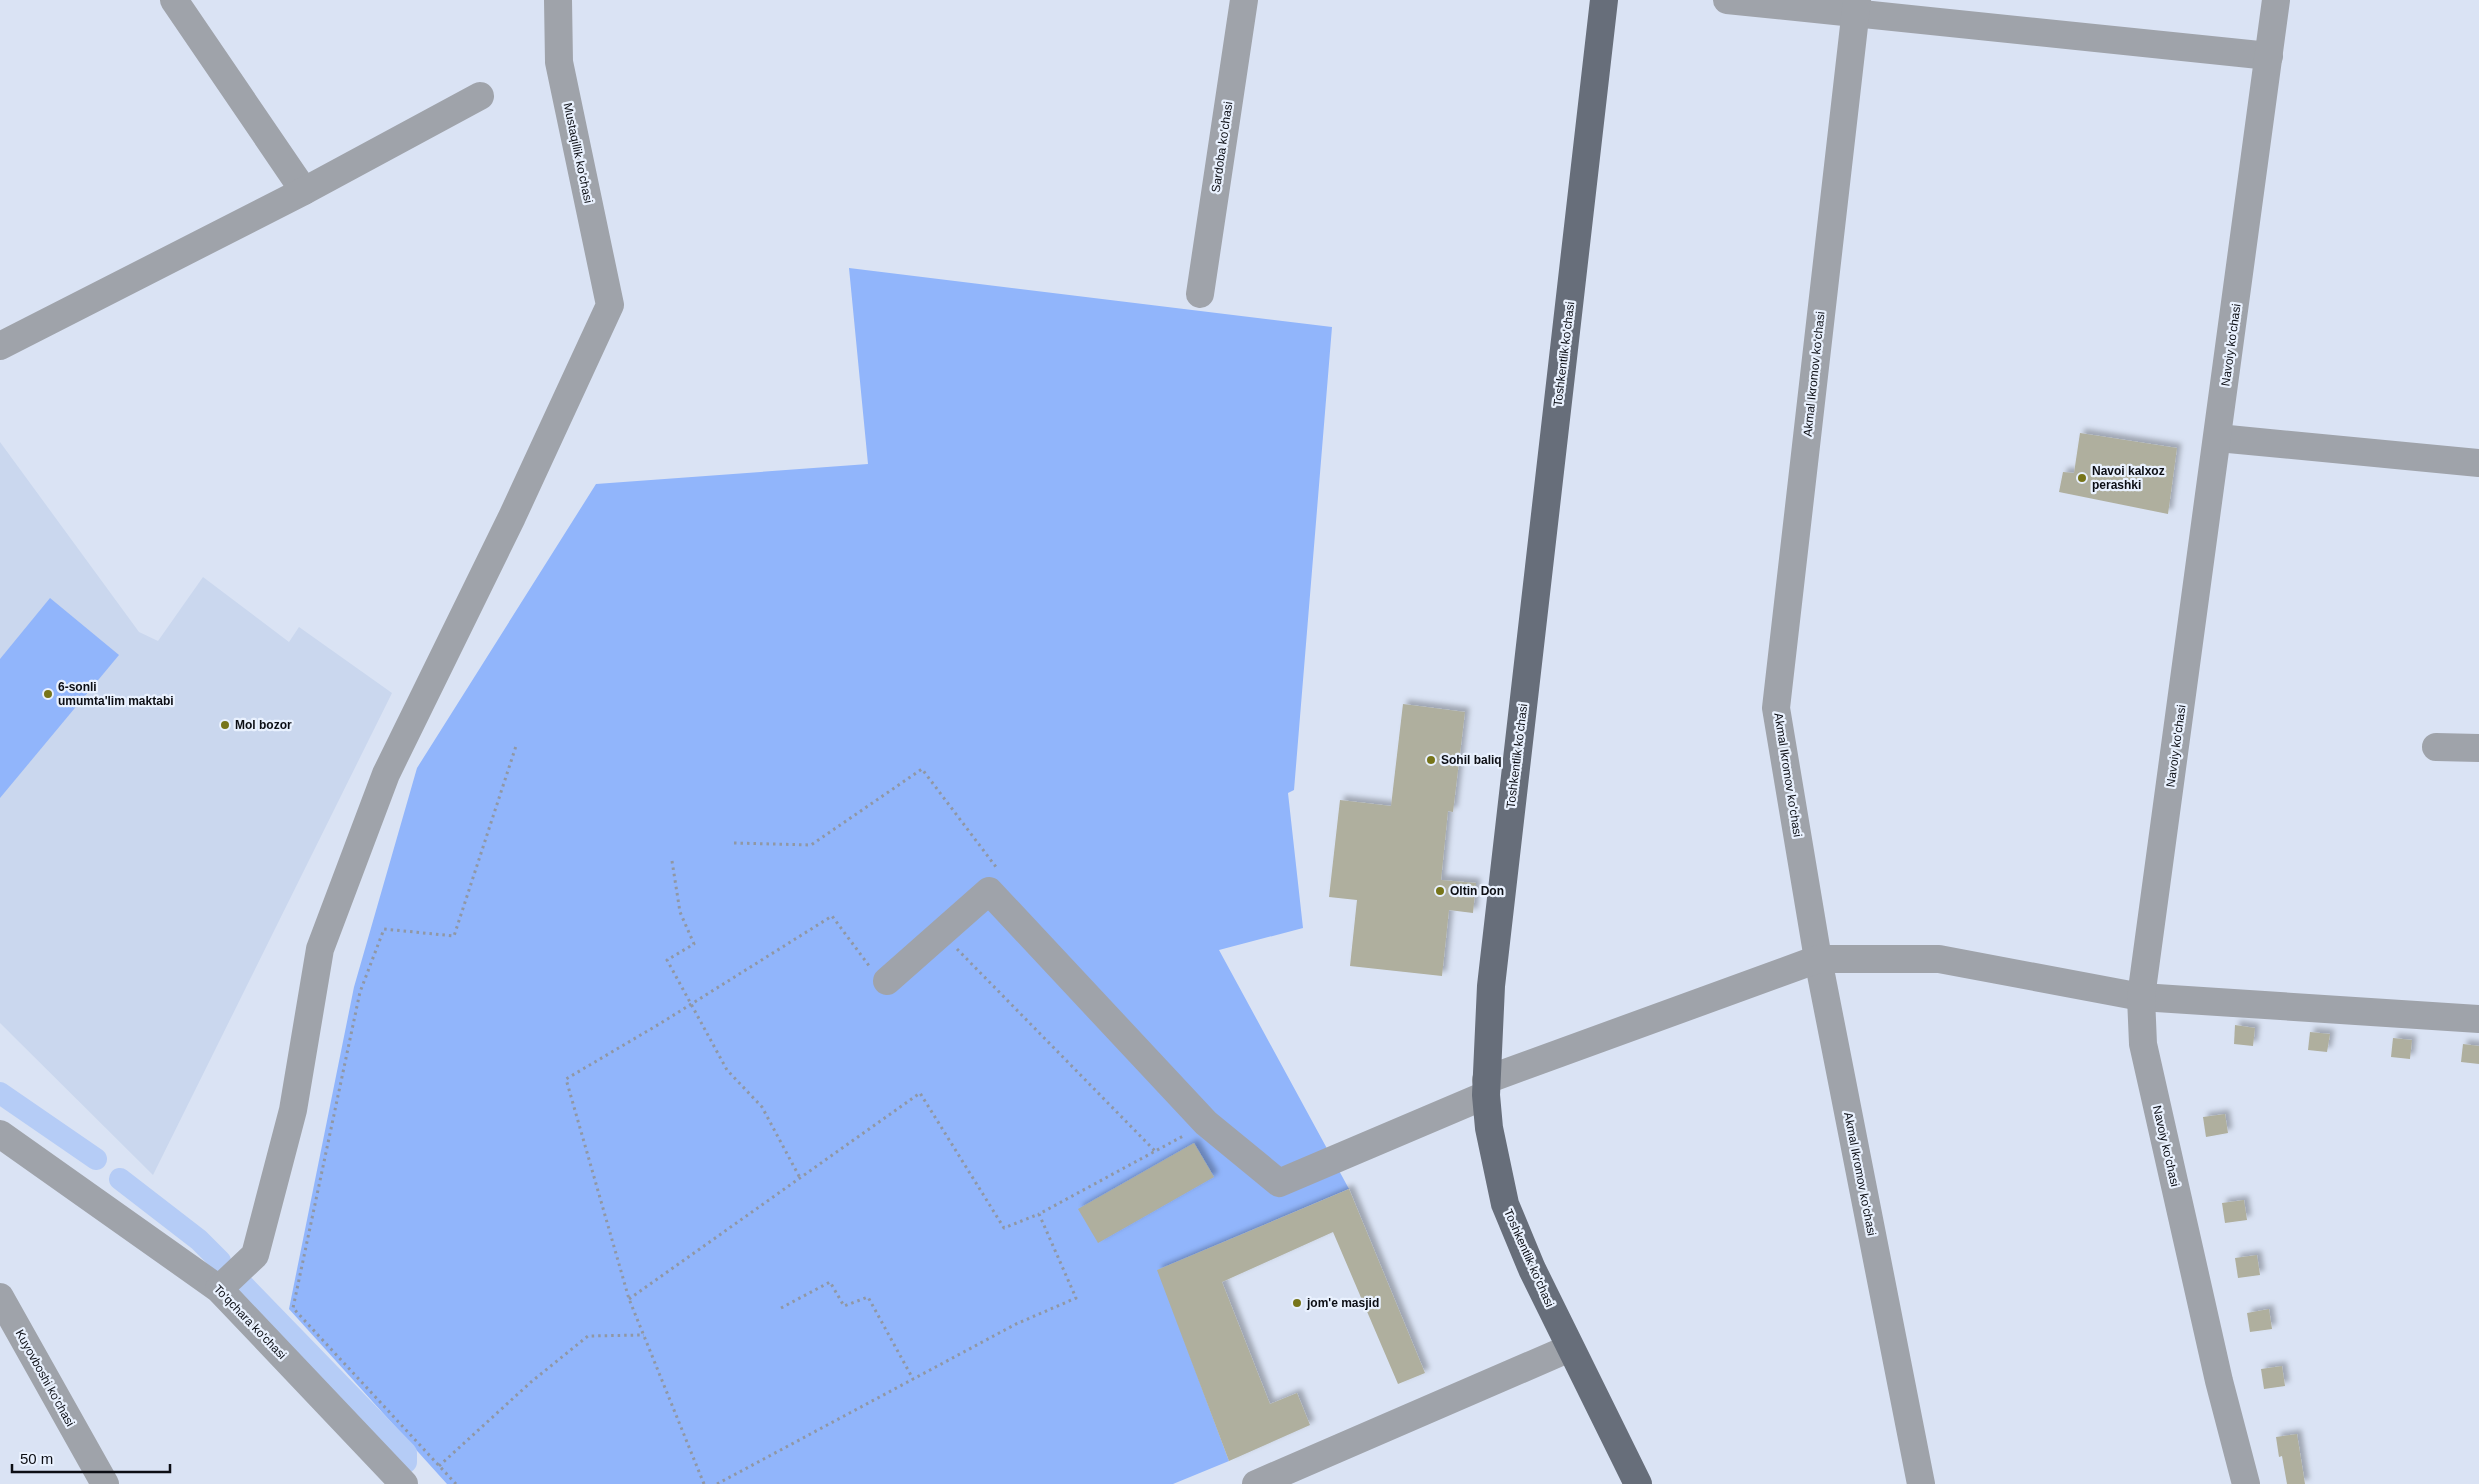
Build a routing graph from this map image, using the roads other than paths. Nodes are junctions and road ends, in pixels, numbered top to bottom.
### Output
1 (174, 0) edge
2 (558, 0) edge
3 (1244, 0) edge
4 (1604, 0) edge
5 (1727, 0) edge
6 (2276, 0) edge
7 (1856, 7) edge
8 (2269, 56) junction
9 (480, 96) dead end
10 (304, 192) junction
11 (1200, 294) dead end
12 (0, 346) edge
13 (2218, 438) junction
14 (2479, 463) edge
15 (2436, 747) dead end
16 (2479, 748) edge
17 (1818, 959) junction
18 (887, 981) road end
19 (2141, 997) junction
20 (2479, 1019) edge
21 (1486, 1088) junction
22 (0, 1134) edge
23 (220, 1289) junction
24 (0, 1298) edge
25 (1570, 1348) junction
26 (2240, 1482) edge
27 (105, 1484) edge
28 (404, 1484) edge
29 (1256, 1484) edge
30 (1638, 1484) edge
31 (1921, 1484) edge

1 - 10 street
2 - 23 street, Mustaqillik ko'chasi
3 - 11 street, Sardoba ko'chasi
4 - 21 main road, Toshkentlik ko'chasi
5 - 7 street
6 - 8 street, Navoiy ko'chasi
7 - 8 street
7 - 17 street, Akmal Ikromov ko'chasi
8 - 13 street, Navoiy ko'chasi
9 - 10 street
10 - 12 street
13 - 14 street
13 - 19 street, Navoiy ko'chasi
15 - 16 street
17 - 19 street
17 - 21 street
17 - 31 street, Akmal Ikromov ko'chasi
18 - 21 street
19 - 20 street
19 - 26 street, Navoiy ko'chasi
21 - 25 main road, Toshkentlik ko'chasi
22 - 23 street, To'qchara ko'chasi
23 - 28 street, To'qchara ko'chasi
24 - 27 street, Kuyovboshi ko'chasi
25 - 29 street
25 - 30 main road, Toshkentlik ko'chasi

